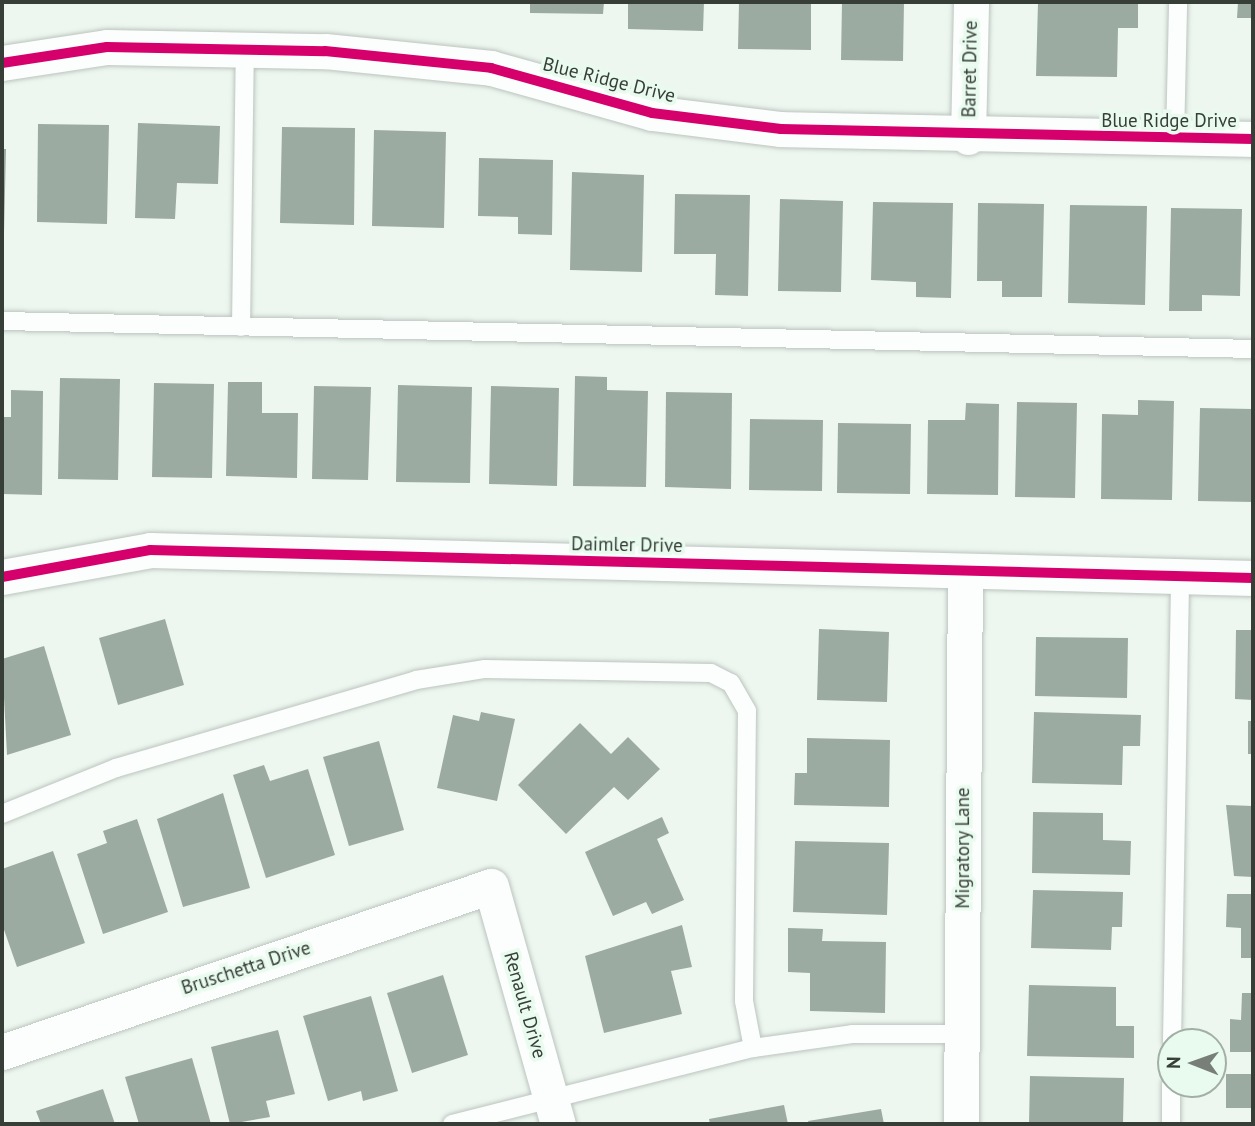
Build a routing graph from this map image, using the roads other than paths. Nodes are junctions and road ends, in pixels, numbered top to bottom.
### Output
1 (971, 2) edge
2 (1178, 2) edge
3 (246, 50) junction
4 (2, 63) edge
5 (968, 137) junction
6 (1175, 139) junction
7 (1253, 139) edge
8 (2, 321) edge
9 (241, 327) junction
10 (1253, 349) edge
11 (965, 571) junction
12 (1180, 575) junction
13 (2, 577) edge
14 (1253, 578) edge
15 (2, 814) edge
16 (491, 886) joint
17 (1172, 1028) edge
18 (961, 1034) junction
19 (753, 1048) junction
20 (2, 1052) edge
21 (1171, 1098) edge
22 (554, 1110) edge
23 (452, 1124) edge
24 (961, 1124) edge
25 (1171, 1124) edge

1 - 5 street, Barret Drive
2 - 6 lane
3 - 4 street, Blue Ridge Drive
3 - 5 street, Blue Ridge Drive
3 - 9 lane
5 - 6 street, Blue Ridge Drive
6 - 7 street, Blue Ridge Drive
8 - 9 lane
9 - 10 lane
11 - 12 street, Daimler Drive
11 - 13 street, Daimler Drive
11 - 18 street, Migratory Lane
12 - 14 street, Daimler Drive
12 - 17 lane
15 - 19 lane
16 - 20 street, Bruschetta Drive
16 - 22 street, Renault Drive
18 - 19 lane
18 - 24 street, Migratory Lane
19 - 22 lane
21 - 25 lane
22 - 23 lane

